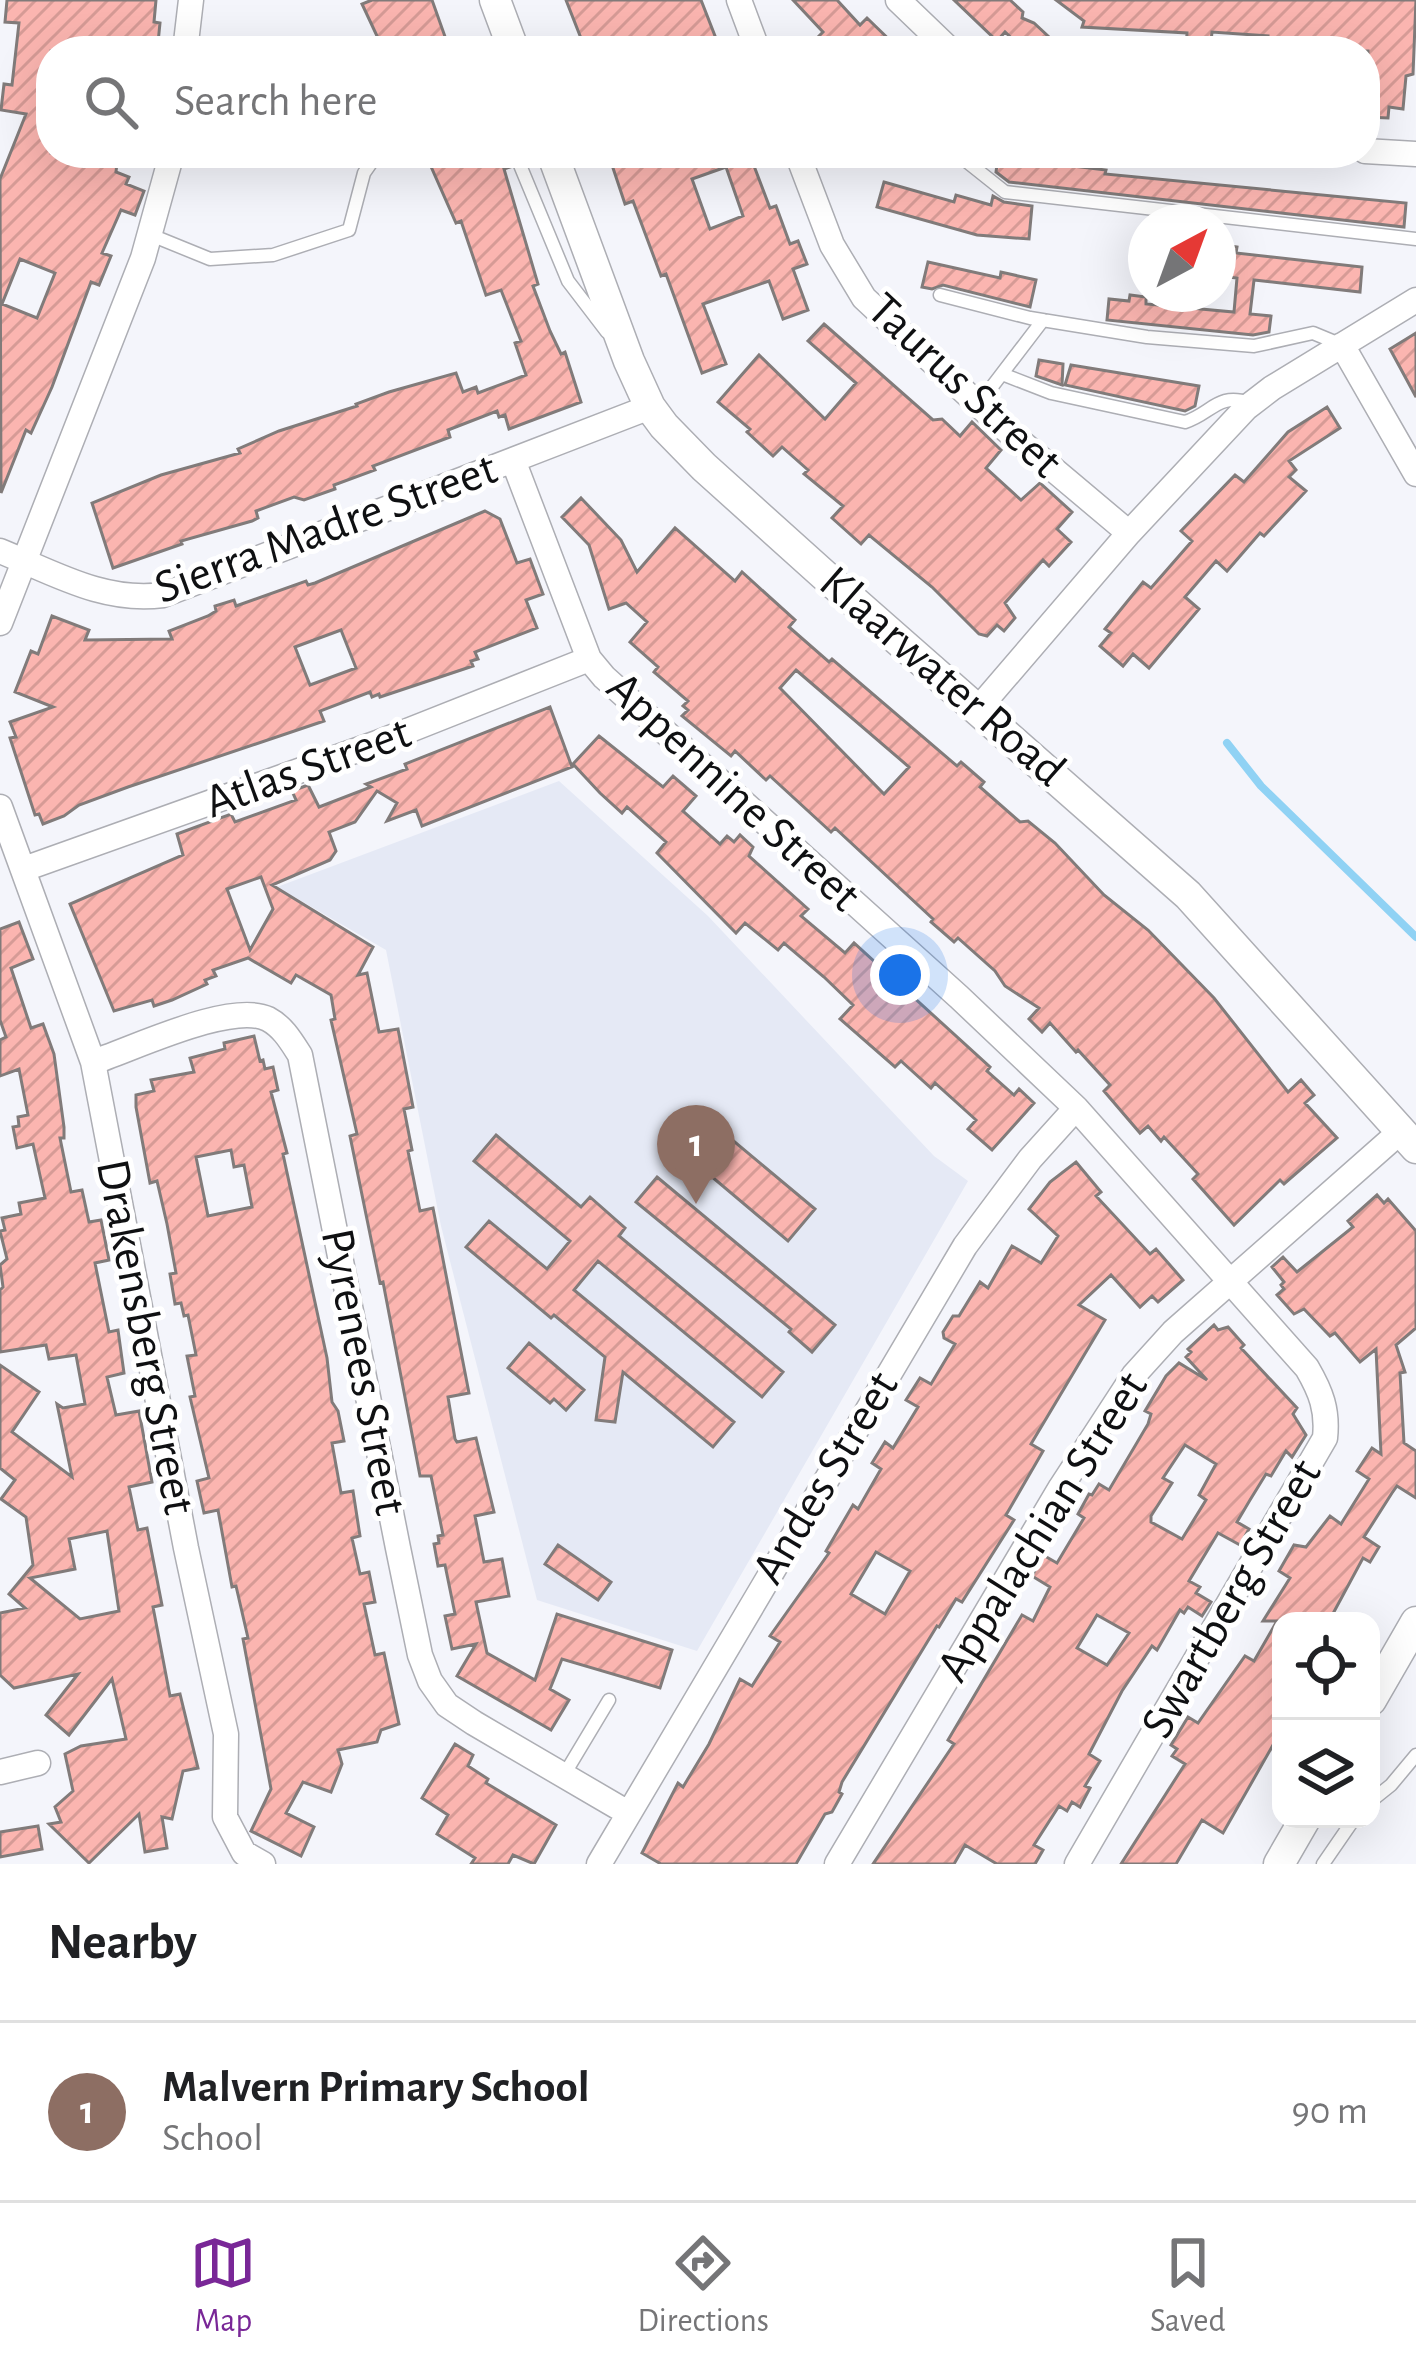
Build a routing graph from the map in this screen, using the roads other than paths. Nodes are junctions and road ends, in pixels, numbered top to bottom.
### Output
1 (191, 0) edge
2 (495, 0) edge
3 (739, 0) edge
4 (898, 0) edge
5 (186, 36) edge
6 (508, 36) edge
7 (752, 36) edge
8 (935, 36) edge
9 (1380, 153) edge
10 (1416, 154) edge
11 (168, 168) edge
12 (367, 168) edge
13 (521, 168) edge
14 (558, 168) edge
15 (803, 168) edge
16 (974, 168) edge
17 (151, 235) junction
18 (1416, 239) edge
19 (940, 296) dead end
20 (1416, 300) edge
21 (1043, 320) junction
22 (1342, 345) junction
23 (629, 361) junction
24 (1002, 374) junction
25 (1252, 404) junction
26 (978, 405) junction
27 (650, 407) junction
28 (513, 460) junction
29 (1416, 474) edge
30 (1129, 533) junction
31 (12, 556) edge
32 (0, 623) edge
33 (589, 659) junction
34 (978, 709) junction
35 (0, 807) edge
36 (24, 869) junction
37 (93, 1062) junction
38 (1076, 1108) junction
39 (1408, 1140) edge
40 (1230, 1280) junction
41 (1416, 1622) edge
42 (1380, 1684) edge
43 (609, 1700) dead end
44 (1416, 1754) edge
45 (38, 1763) dead end
46 (0, 1772) edge
47 (564, 1776) junction
48 (1380, 1794) edge
49 (628, 1813) junction
50 (1300, 1828) edge
51 (1303, 1828) edge
52 (1347, 1828) edge
53 (1330, 1850) junction
54 (263, 1864) edge
55 (599, 1864) edge
56 (837, 1864) edge
57 (1077, 1864) edge
58 (1279, 1864) edge
59 (1323, 1864) edge

1 - 5 street
2 - 6 street
3 - 7 street
4 - 8 street
9 - 10 street
11 - 17 street
12 - 17 lane
13 - 23 lane
14 - 23 street, Klaarwater Road
15 - 26 street, Taurus Street
16 - 18 lane
17 - 31 street
19 - 21 lane
20 - 22 street
21 - 22 lane
21 - 24 lane
22 - 25 street
22 - 29 street
23 - 27 street, Klaarwater Road
24 - 25 lane
24 - 26 lane
25 - 30 street
26 - 30 street, Taurus Street
27 - 28 street, Sierra Madre Street
27 - 34 street, Klaarwater Road
28 - 31 street, Sierra Madre Street
28 - 33 street, Appennine Street
30 - 34 street
31 - 32 street
33 - 36 street, Atlas Street
33 - 38 street, Appennine Street
34 - 39 street, Klaarwater Road
35 - 36 street, Drakensberg Street
36 - 37 street, Drakensberg Street
37 - 47 street, Pyrenees Street
37 - 54 street, Drakensberg Street
38 - 40 street, Appennine Street
38 - 49 street, Andes Street
39 - 40 street, Appalachian Street
40 - 56 street, Appalachian Street
40 - 57 street, Swartberg Street
41 - 42 street
43 - 47 lane
44 - 48 lane
45 - 46 street
47 - 49 street, Pyrenees Street
49 - 55 street, Andes Street
50 - 58 street
51 - 53 lane
52 - 53 lane
53 - 59 lane

